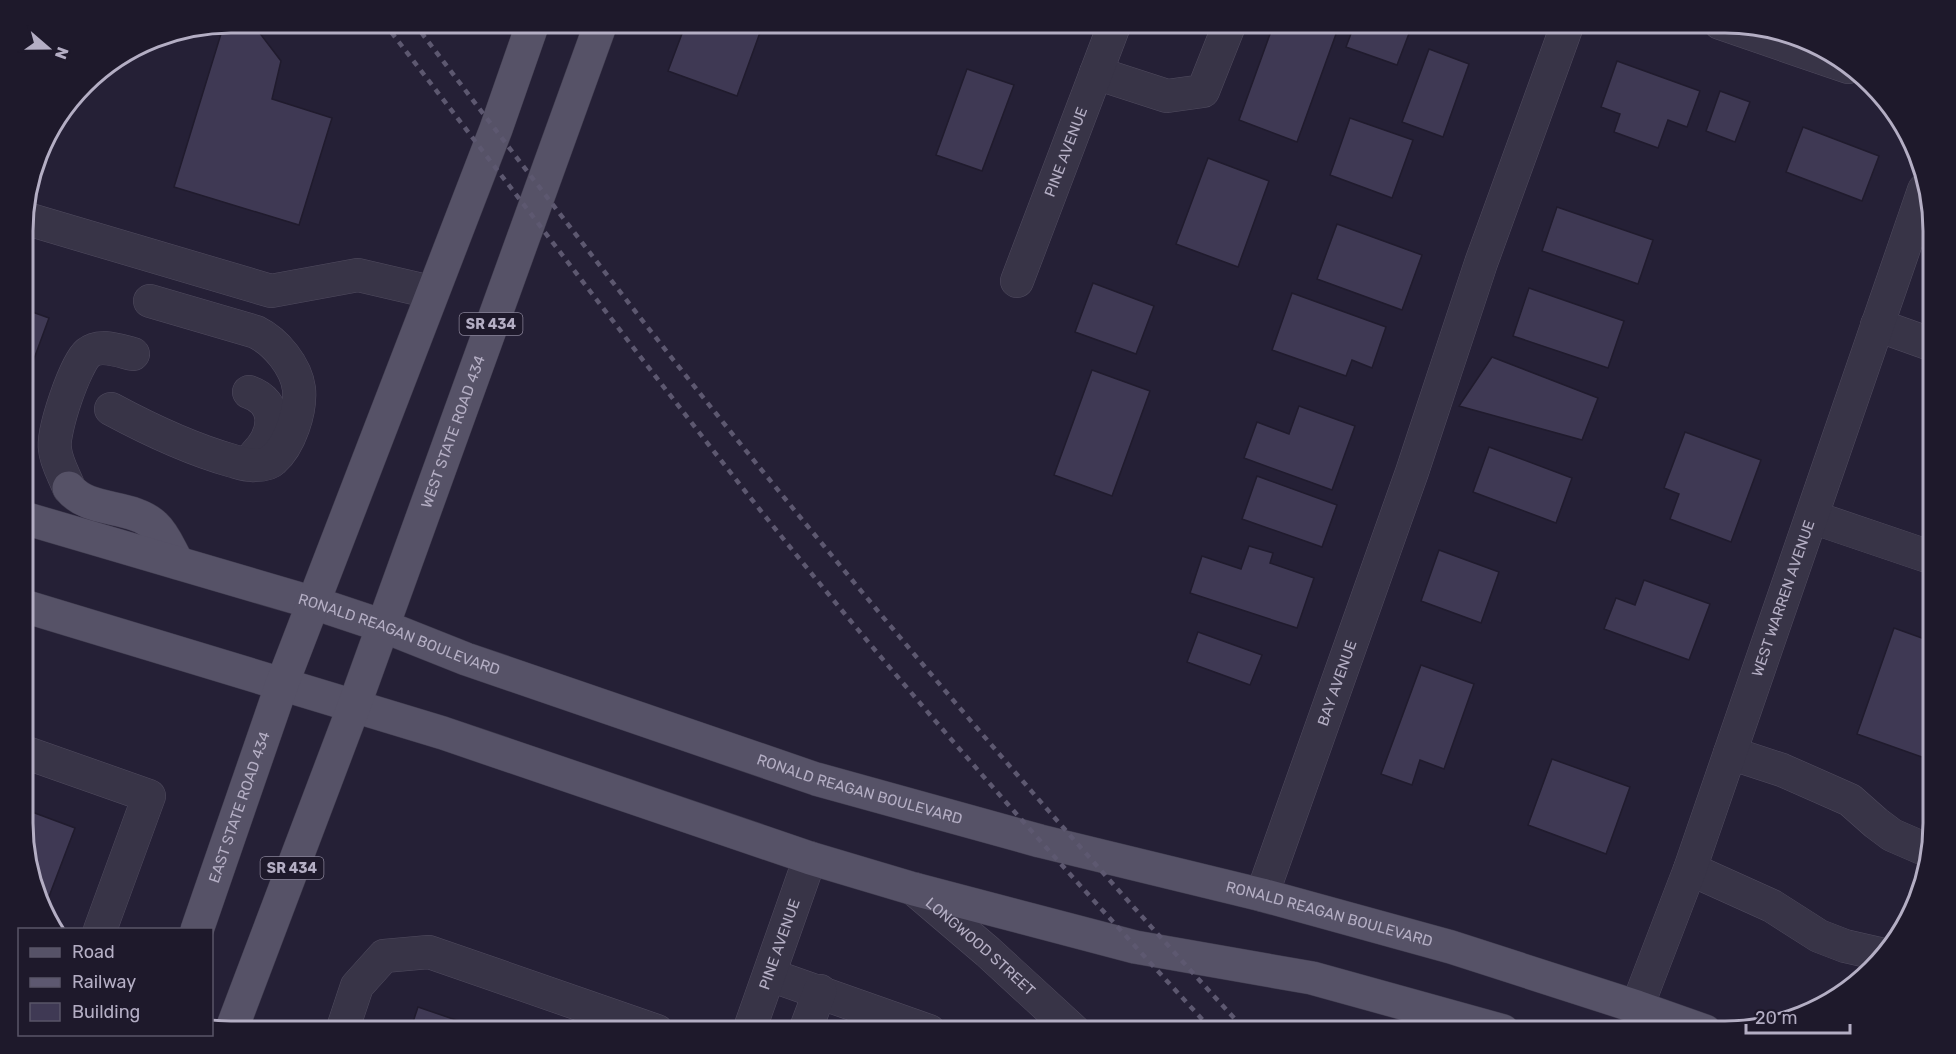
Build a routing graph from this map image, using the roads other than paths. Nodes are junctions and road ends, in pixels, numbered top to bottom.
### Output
1 (529, 33) edge
2 (597, 33) edge
3 (1111, 33) edge
4 (1226, 33) edge
5 (1564, 33) edge
6 (1760, 36) edge
7 (1823, 59) edge
8 (1096, 73) junction
9 (1920, 201) edge
10 (33, 221) edge
11 (1017, 281) dead end
12 (431, 292) junction
13 (150, 301) dead end
14 (1877, 325) junction
15 (1923, 341) edge
16 (133, 354) dead end
17 (249, 392) dead end
18 (111, 410) dead end
19 (241, 463) junction
20 (69, 488) joint
21 (1812, 518) junction
22 (33, 521) edge
23 (1923, 555) edge
24 (178, 563) junction
25 (314, 603) junction
26 (33, 609) edge
27 (383, 626) junction
28 (282, 684) junction
29 (354, 705) junction
30 (1730, 753) junction
31 (33, 755) edge
32 (1921, 848) edge
33 (810, 858) junction
34 (1690, 869) junction
35 (914, 889) junction
36 (1262, 895) junction
37 (101, 928) edge
38 (197, 928) edge
39 (1875, 953) edge
40 (770, 975) junction
41 (820, 991) junction
42 (1637, 1007) junction
43 (235, 1021) edge
44 (345, 1021) edge
45 (624, 1021) edge
46 (753, 1021) edge
47 (810, 1021) edge
48 (902, 1021) edge
49 (1063, 1021) edge
50 (1467, 1021) edge
51 (1677, 1021) edge

1 - 12 main road
2 - 27 main road, WEST STATE ROAD 434 / SR 434
3 - 8 street, PINE AVENUE
4 - 8 street
5 - 36 street, BAY AVENUE
6 - 7 street
8 - 11 street, PINE AVENUE
9 - 14 street, WEST WARREN AVENUE
10 - 12 street
12 - 25 main road
13 - 19 street
14 - 15 street
14 - 21 street, WEST WARREN AVENUE
16 - 20 street
17 - 19 street
18 - 19 street
20 - 24 main road
21 - 23 street
21 - 30 street, WEST WARREN AVENUE
22 - 24 main road, RONALD REAGAN BOULEVARD
24 - 25 main road, RONALD REAGAN BOULEVARD
25 - 27 main road, RONALD REAGAN BOULEVARD
25 - 28 main road
26 - 28 main road
27 - 29 main road, WEST STATE ROAD 434 / SR 434
27 - 36 main road, RONALD REAGAN BOULEVARD
28 - 29 main road
28 - 38 main road, EAST STATE ROAD 434
29 - 33 main road
29 - 43 main road, SR 434
30 - 32 street
30 - 34 street, WEST WARREN AVENUE
31 - 37 street
33 - 35 main road
33 - 40 street, PINE AVENUE
34 - 39 street
34 - 42 street, WEST WARREN AVENUE
35 - 49 street, LONGWOOD STREET
35 - 50 main road
36 - 42 main road, RONALD REAGAN BOULEVARD
40 - 41 street
40 - 46 street, PINE AVENUE
41 - 47 street
41 - 48 street
42 - 51 main road, RONALD REAGAN BOULEVARD
44 - 45 street

